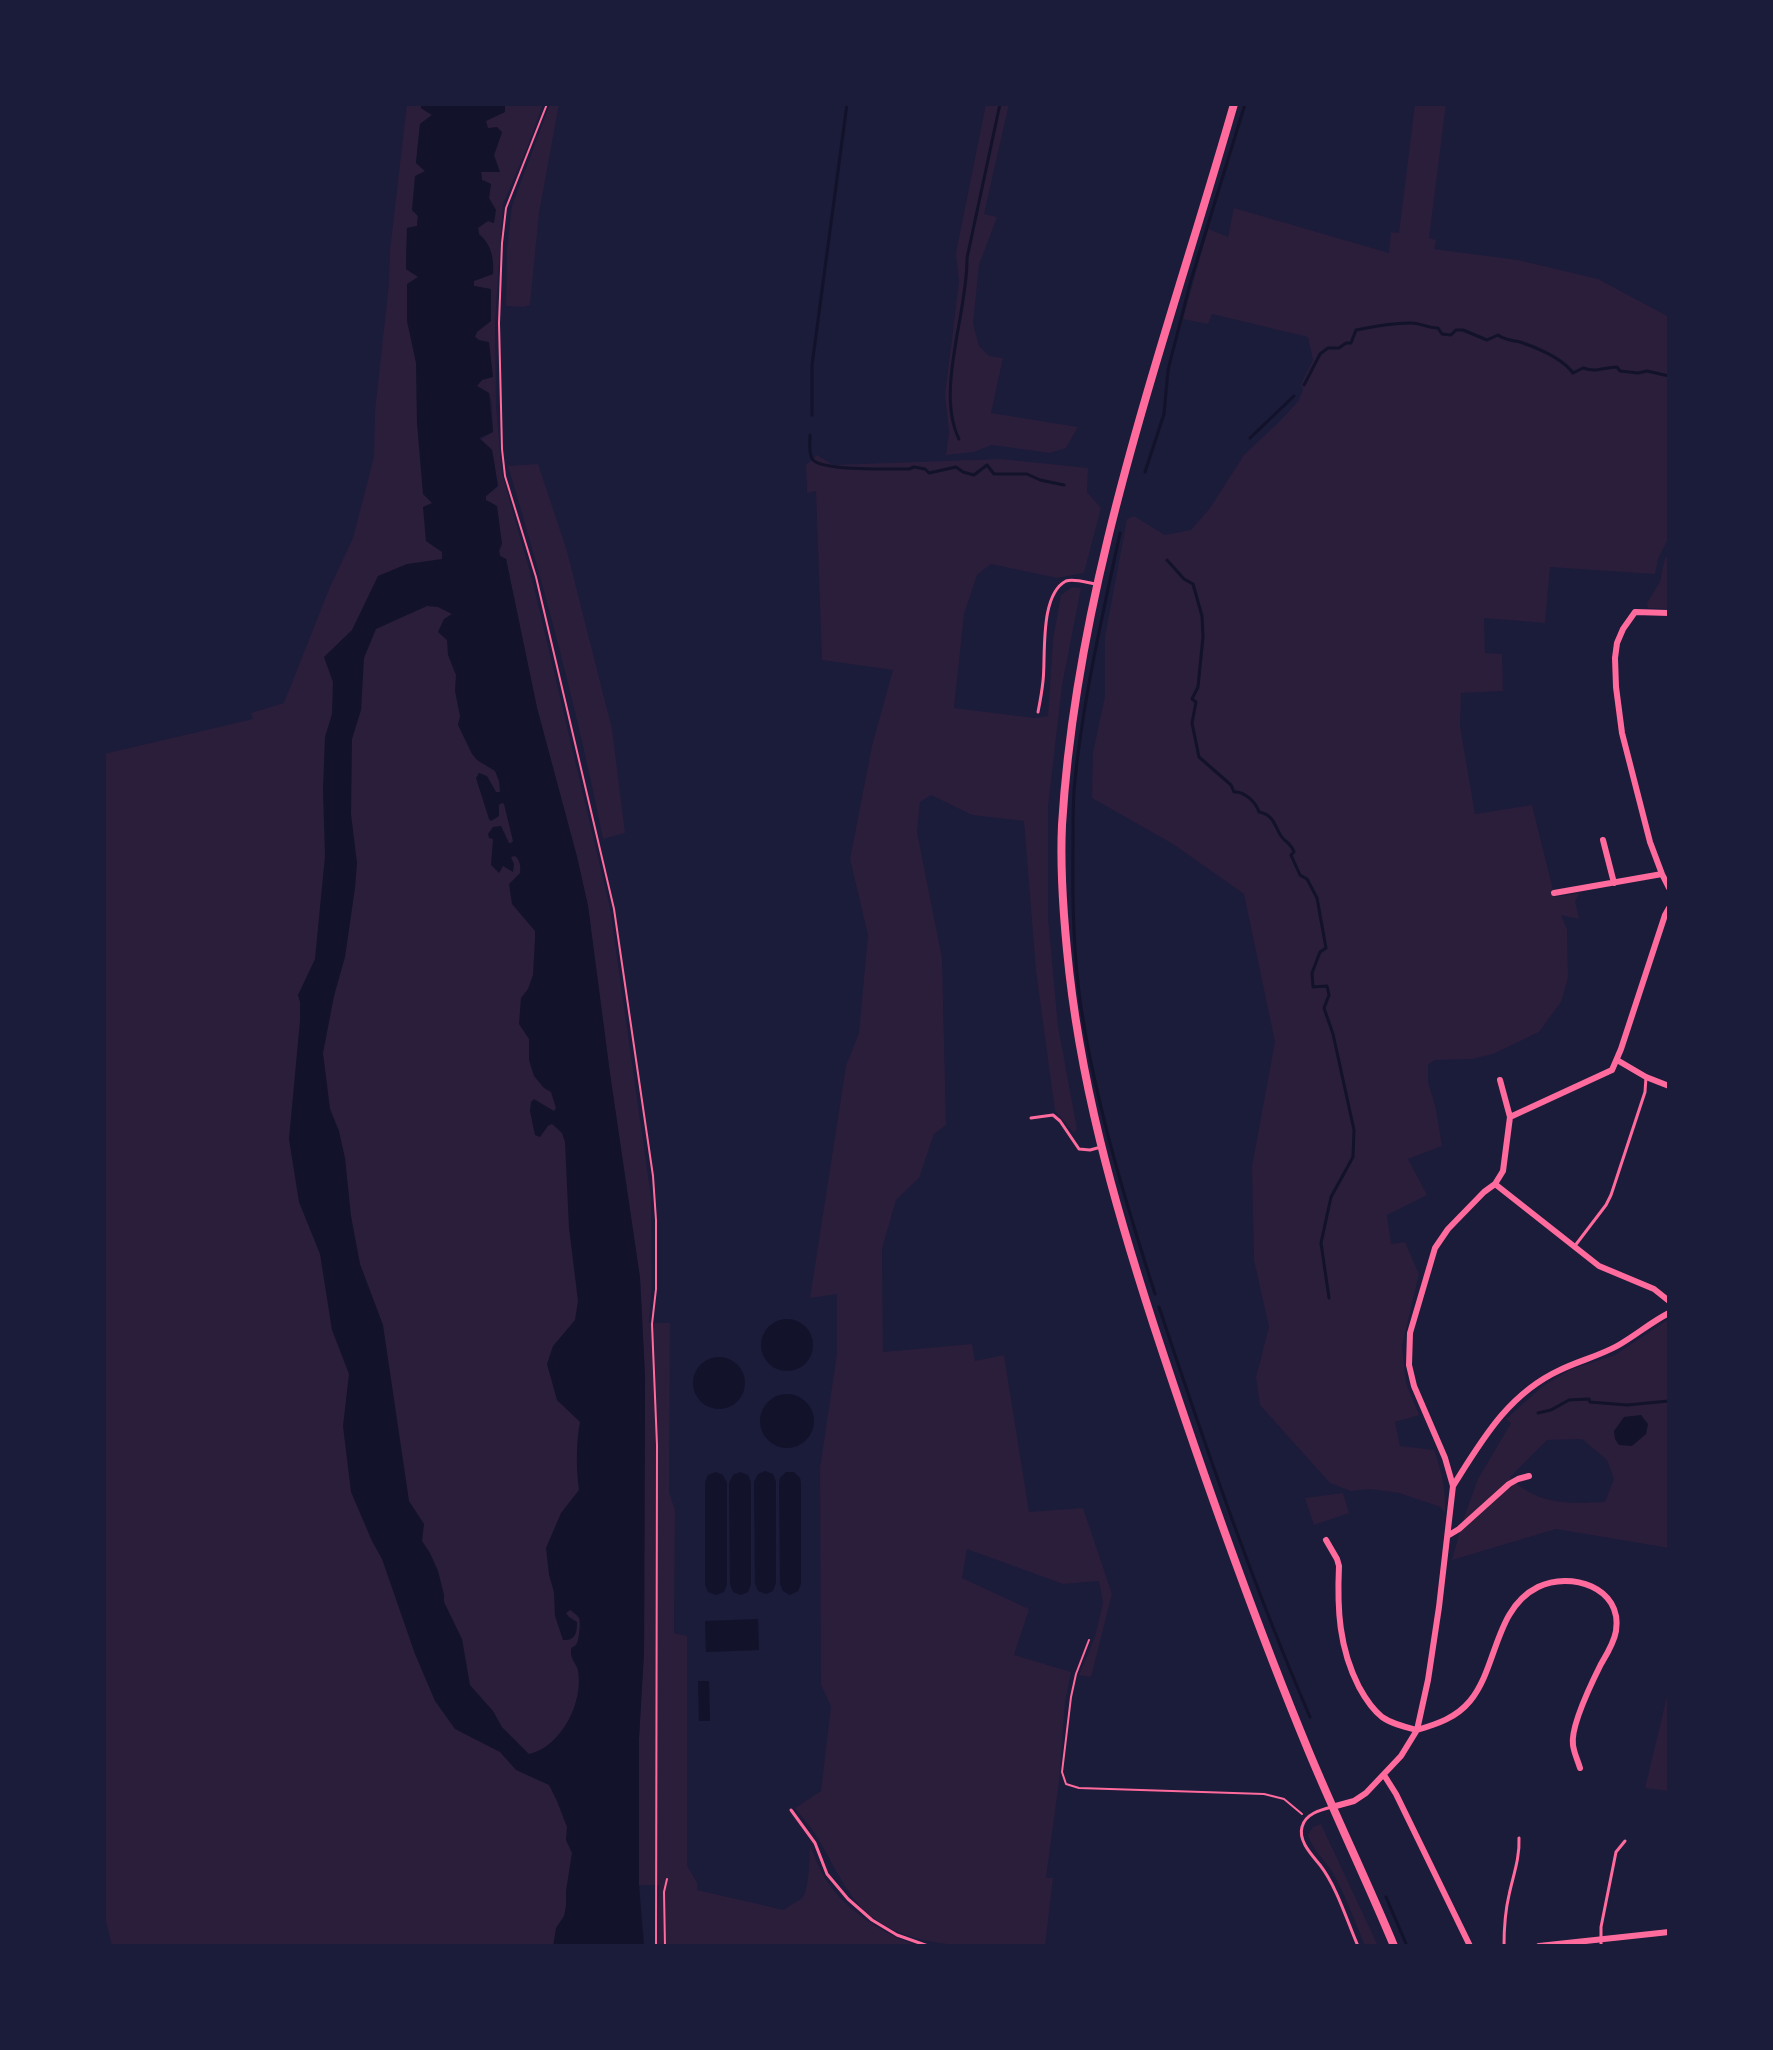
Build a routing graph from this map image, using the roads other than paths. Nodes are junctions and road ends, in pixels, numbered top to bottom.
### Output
1 (1234, 104) edge
2 (1098, 585) junction
3 (1669, 613) edge
4 (1038, 712) dead end
5 (1603, 840) dead end
6 (1662, 874) junction
7 (1614, 883) junction
8 (1669, 888) edge
9 (1554, 893) dead end
10 (1669, 908) edge
11 (1617, 1060) junction
12 (1646, 1077) junction
13 (1500, 1080) dead end
14 (1669, 1086) edge
15 (1510, 1117) junction
16 (1031, 1118) dead end
17 (1101, 1147) junction
18 (1495, 1184) junction
19 (1574, 1247) junction
20 (1669, 1301) edge
21 (1669, 1313) edge
22 (1529, 1476) dead end
23 (1453, 1486) junction
24 (1449, 1535) junction
25 (1326, 1540) dead end
26 (1417, 1730) junction
27 (1580, 1768) dead end
28 (1384, 1775) junction
29 (1332, 1807) junction
30 (791, 1810) dead end
31 (1519, 1838) dead end
32 (1625, 1841) dead end
33 (1669, 1932) edge
34 (1601, 1943) edge
35 (928, 1946) edge
36 (1358, 1946) edge
37 (1394, 1946) edge
38 (1470, 1946) edge
39 (1504, 1946) edge
40 (1539, 1946) edge

1 - 2 main road
2 - 4 lane
2 - 17 main road
3 - 6 street
5 - 7 street
6 - 7 street
6 - 8 street
7 - 9 street
10 - 11 street
11 - 12 street
11 - 15 street
12 - 14 street
12 - 19 lane
13 - 15 street
15 - 18 street
16 - 17 lane
17 - 29 main road
18 - 19 street
18 - 23 street
19 - 20 street
21 - 23 street
22 - 24 street
23 - 24 street
24 - 26 street
25 - 26 street
26 - 27 street
26 - 28 street
28 - 29 street
28 - 38 street
29 - 36 lane
29 - 37 main road
30 - 35 lane
31 - 39 lane
32 - 34 lane
33 - 34 street
34 - 40 street

